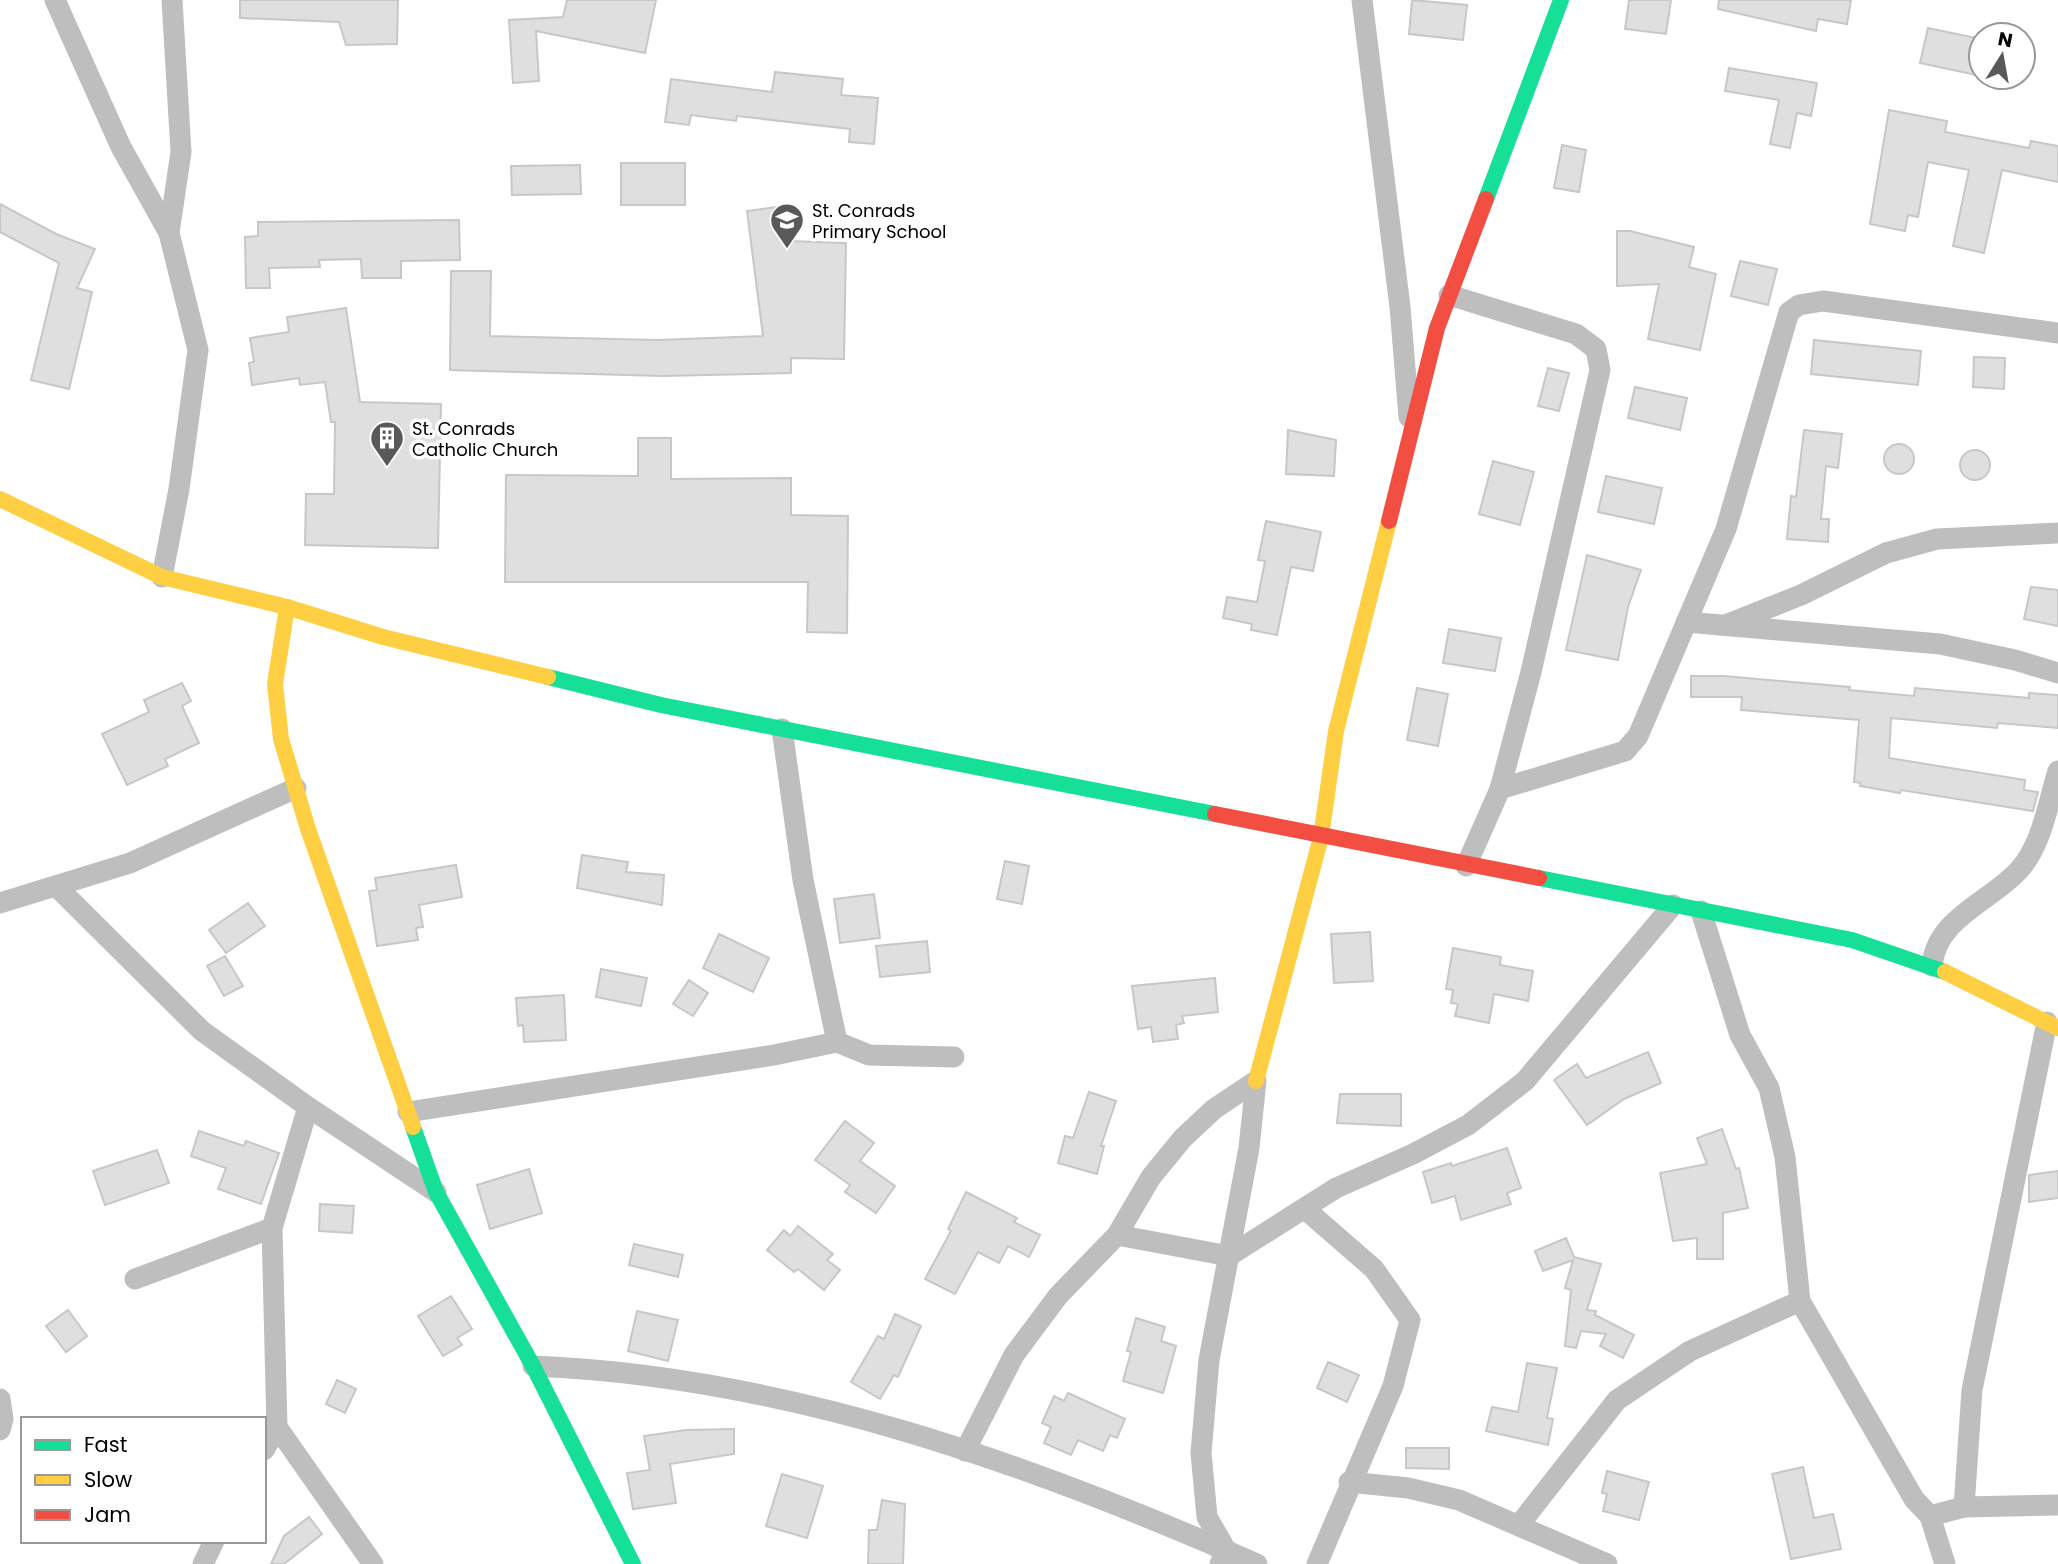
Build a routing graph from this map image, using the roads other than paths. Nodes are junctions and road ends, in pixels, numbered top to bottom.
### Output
1 (55, 0) edge
2 (172, 0) edge
3 (1362, 0) edge
4 (1561, 0) edge
5 (169, 233) junction
6 (1449, 295) junction
7 (2058, 333) edge
8 (1410, 433) junction
9 (0, 499) edge
10 (2058, 533) edge
11 (162, 578) junction
12 (287, 607) junction
13 (1686, 622) junction
14 (1722, 626) junction
15 (2058, 673) edge
16 (782, 729) junction
17 (2058, 771) edge
18 (296, 788) junction
19 (1500, 789) junction
20 (1321, 837) junction
21 (1466, 866) junction
22 (56, 886) junction
23 (0, 903) edge
24 (1673, 905) junction
25 (1702, 911) junction
26 (1932, 966) junction
27 (2053, 1025) edge
28 (837, 1042) junction
29 (954, 1057) dead end
30 (1256, 1081) junction
31 (308, 1107) junction
32 (408, 1112) junction
33 (436, 1192) junction
34 (1305, 1209) junction
35 (272, 1228) junction
36 (1117, 1235) junction
37 (1229, 1256) junction
38 (135, 1279) dead end
39 (1801, 1301) junction
40 (533, 1366) junction
41 (0, 1399) edge
42 (277, 1427) junction
43 (0, 1430) edge
44 (266, 1446) edge
45 (965, 1451) junction
46 (1349, 1482) junction
47 (2058, 1505) edge
48 (1964, 1507) junction
49 (1930, 1516) junction
50 (1519, 1525) junction
51 (213, 1543) edge
52 (1223, 1557) edge
53 (203, 1564) edge
54 (373, 1564) edge
55 (633, 1564) edge
56 (1257, 1564) edge
57 (1317, 1564) edge
58 (1607, 1564) edge
59 (1945, 1564) edge

1 - 5 street
2 - 5 street
3 - 8 street
4 - 6 street
5 - 11 street
6 - 8 street
6 - 19 street
7 - 13 street
8 - 20 street
9 - 11 street
10 - 14 street
11 - 12 street
12 - 16 street
12 - 18 street
13 - 14 street
13 - 19 street
14 - 15 street
16 - 20 street
16 - 28 street
17 - 26 street
18 - 22 street
18 - 32 street
19 - 21 street
20 - 21 street
20 - 30 street
21 - 24 street
22 - 23 street
22 - 31 street
24 - 25 street
24 - 34 street
25 - 26 street
25 - 39 street
26 - 27 street
27 - 48 street
28 - 29 street
28 - 32 street
30 - 36 street
30 - 37 street
31 - 33 street
31 - 35 street
32 - 33 street
33 - 40 street
34 - 37 street
34 - 46 street
35 - 38 street
35 - 42 street
36 - 37 street
36 - 45 street
37 - 52 street
39 - 49 street
39 - 50 street
40 - 45 street
40 - 55 street
41 - 43 street
42 - 44 street
42 - 54 street
45 - 52 street
46 - 50 street
46 - 57 street
47 - 48 street
48 - 49 street
49 - 59 street
50 - 58 street
51 - 53 street
52 - 56 street

